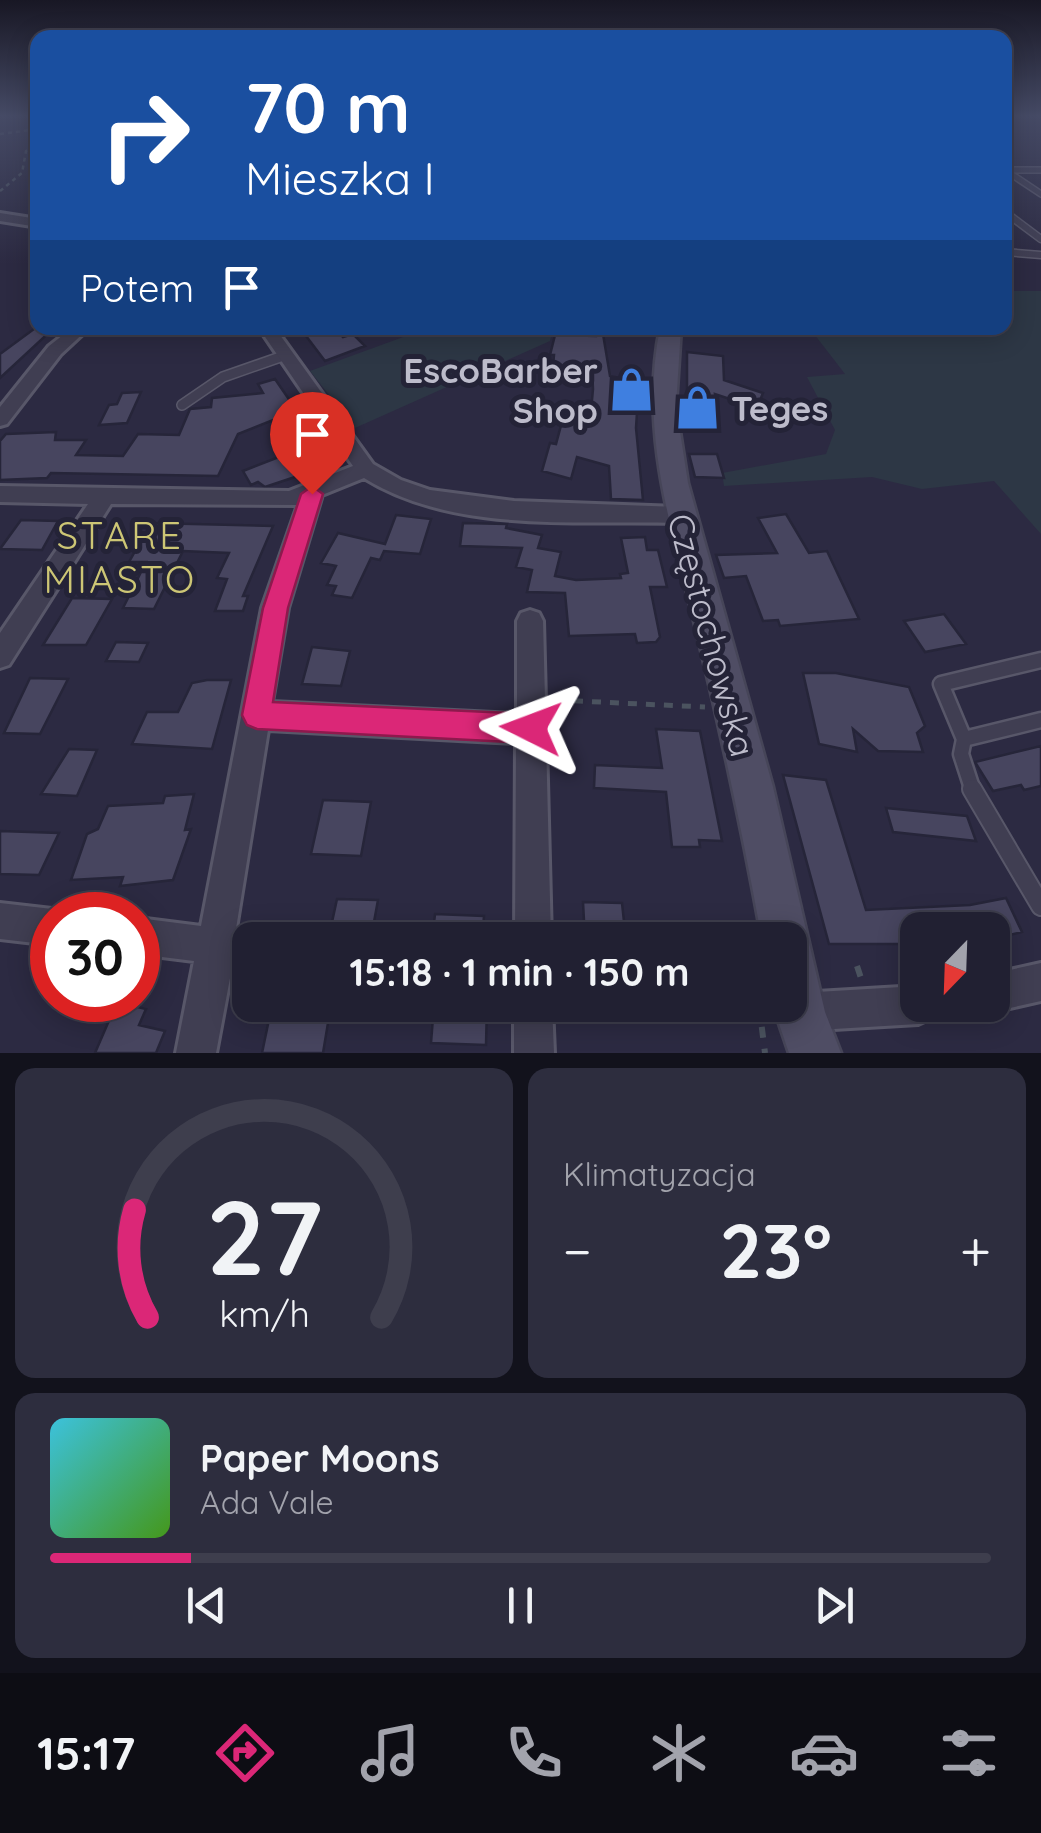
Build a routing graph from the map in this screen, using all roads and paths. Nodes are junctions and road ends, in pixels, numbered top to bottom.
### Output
1 (23, 166) edge
2 (1012, 170) edge
3 (1041, 170) edge
4 (1012, 175) edge
5 (1041, 180) edge
6 (1021, 181) junction
7 (0, 191) edge
8 (1041, 194) edge
9 (0, 217) edge
10 (1012, 217) edge
11 (30, 222) edge
12 (1041, 238) edge
13 (1012, 253) edge
14 (1041, 255) edge
15 (73, 335) edge
16 (272, 335) edge
17 (670, 335) edge
18 (286, 355) junction
19 (182, 406) dead end
20 (0, 420) edge
21 (366, 469) junction
22 (0, 494) edge
23 (312, 494) junction
24 (105, 496) junction
25 (678, 515) junction
26 (530, 621) dead end
27 (0, 656) edge
28 (1041, 660) edge
29 (705, 707) dead end
30 (531, 714) junction
31 (257, 715) junction
32 (1041, 720) edge
33 (964, 739) junction
34 (1041, 906) edge
35 (0, 920) edge
36 (533, 922) edge
37 (782, 922) edge
38 (30, 923) edge
39 (160, 939) edge
40 (218, 946) junction
41 (1041, 982) edge
42 (1010, 989) edge
43 (900, 1009) edge
44 (533, 1022) edge
45 (794, 1031) edge
46 (196, 1053) edge
47 (534, 1053) edge
48 (765, 1053) edge

1 - 7 path
2 - 3 lane
4 - 6 lane
5 - 6 lane
6 - 8 lane
9 - 11 street
10 - 12 lane
13 - 14 lane
15 - 20 street
16 - 18 street
17 - 25 main road, Częstochowska
18 - 19 lane
18 - 21 street
21 - 23 street
21 - 25 street
22 - 24 street
23 - 24 street
23 - 31 street
24 - 27 street
25 - 37 main road, Częstochowska
26 - 30 street
28 - 33 lane
29 - 30 path
30 - 31 street
30 - 36 street
31 - 40 street
32 - 33 lane
33 - 34 lane
35 - 38 street
39 - 40 street
40 - 46 street
41 - 42 street
43 - 45 street
44 - 47 street
45 - 48 path

